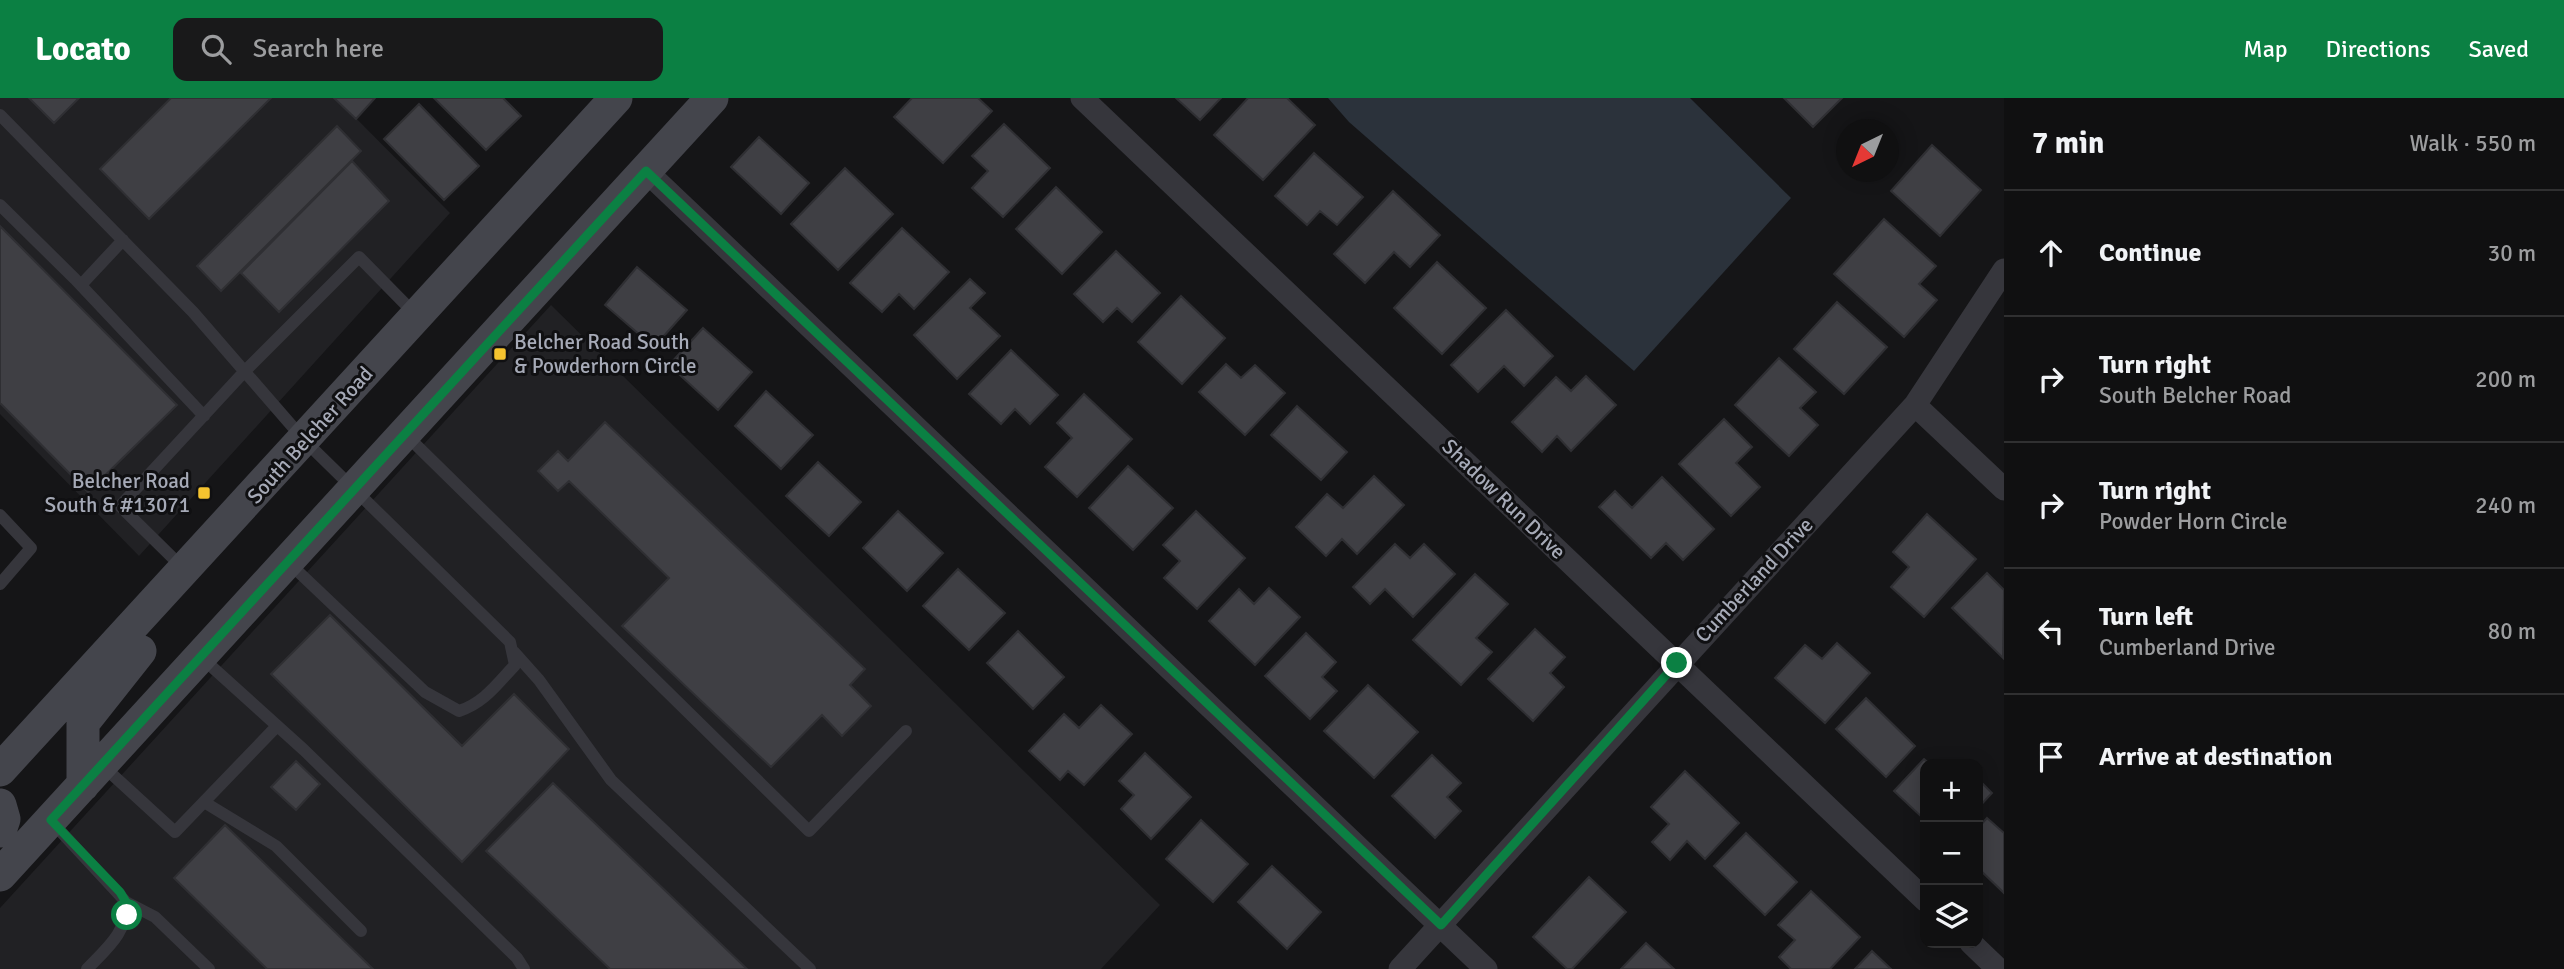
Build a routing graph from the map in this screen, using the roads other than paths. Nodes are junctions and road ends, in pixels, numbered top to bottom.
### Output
1 (616, 98) edge
2 (712, 98) edge
3 (1082, 98) edge
4 (0, 115) edge
5 (646, 171) junction
6 (0, 205) edge
7 (123, 240) junction
8 (2004, 270) edge
9 (81, 285) junction
10 (418, 317) junction
11 (244, 372) junction
12 (1915, 405) junction
13 (204, 416) junction
14 (405, 434) junction
15 (304, 442) junction
16 (2004, 489) edge
17 (354, 491) junction
18 (0, 515) edge
19 (288, 562) junction
20 (186, 570) junction
21 (0, 584) edge
22 (514, 652) junction
23 (201, 657) junction
24 (1677, 663) junction
25 (277, 726) junction
26 (906, 731) dead end
27 (0, 770) edge
28 (93, 775) junction
29 (204, 802) junction
30 (0, 805) edge
31 (51, 820) junction
32 (0, 831) edge
33 (0, 875) edge
34 (1920, 895) edge
35 (126, 902) junction
36 (1441, 925) junction
37 (361, 931) dead end
38 (1976, 948) edge
39 (87, 969) edge
40 (209, 969) edge
41 (524, 969) edge
42 (810, 969) edge
43 (1400, 969) edge
44 (1486, 969) edge
45 (1998, 969) edge

1 - 10 main road, South Belcher Road
2 - 5 main road
3 - 24 street, Shadow Run Drive
4 - 7 lane
5 - 14 main road
5 - 36 street
6 - 9 lane
7 - 9 lane
7 - 11 lane
8 - 12 street, Cumberland Drive
9 - 13 lane
10 - 11 lane
10 - 15 main road, South Belcher Road
11 - 13 lane
11 - 15 lane
12 - 16 street
12 - 24 street, Cumberland Drive
13 - 20 lane
14 - 17 main road
14 - 26 lane
15 - 17 lane
15 - 20 main road, South Belcher Road
17 - 19 main road
17 - 22 lane
18 - 21 lane
19 - 22 lane
19 - 23 main road
20 - 27 main road, South Belcher Road
20 - 28 main road
22 - 42 lane
23 - 25 lane
23 - 28 main road
24 - 34 street, Shadow Run Drive
24 - 36 street, Cumberland Drive
25 - 29 lane
25 - 41 lane
28 - 29 lane
28 - 31 main road
29 - 37 lane
30 - 32 main road
31 - 33 main road
31 - 35 lane
35 - 39 lane
35 - 40 lane
36 - 43 street, Cumberland Drive
36 - 44 street
38 - 45 street

